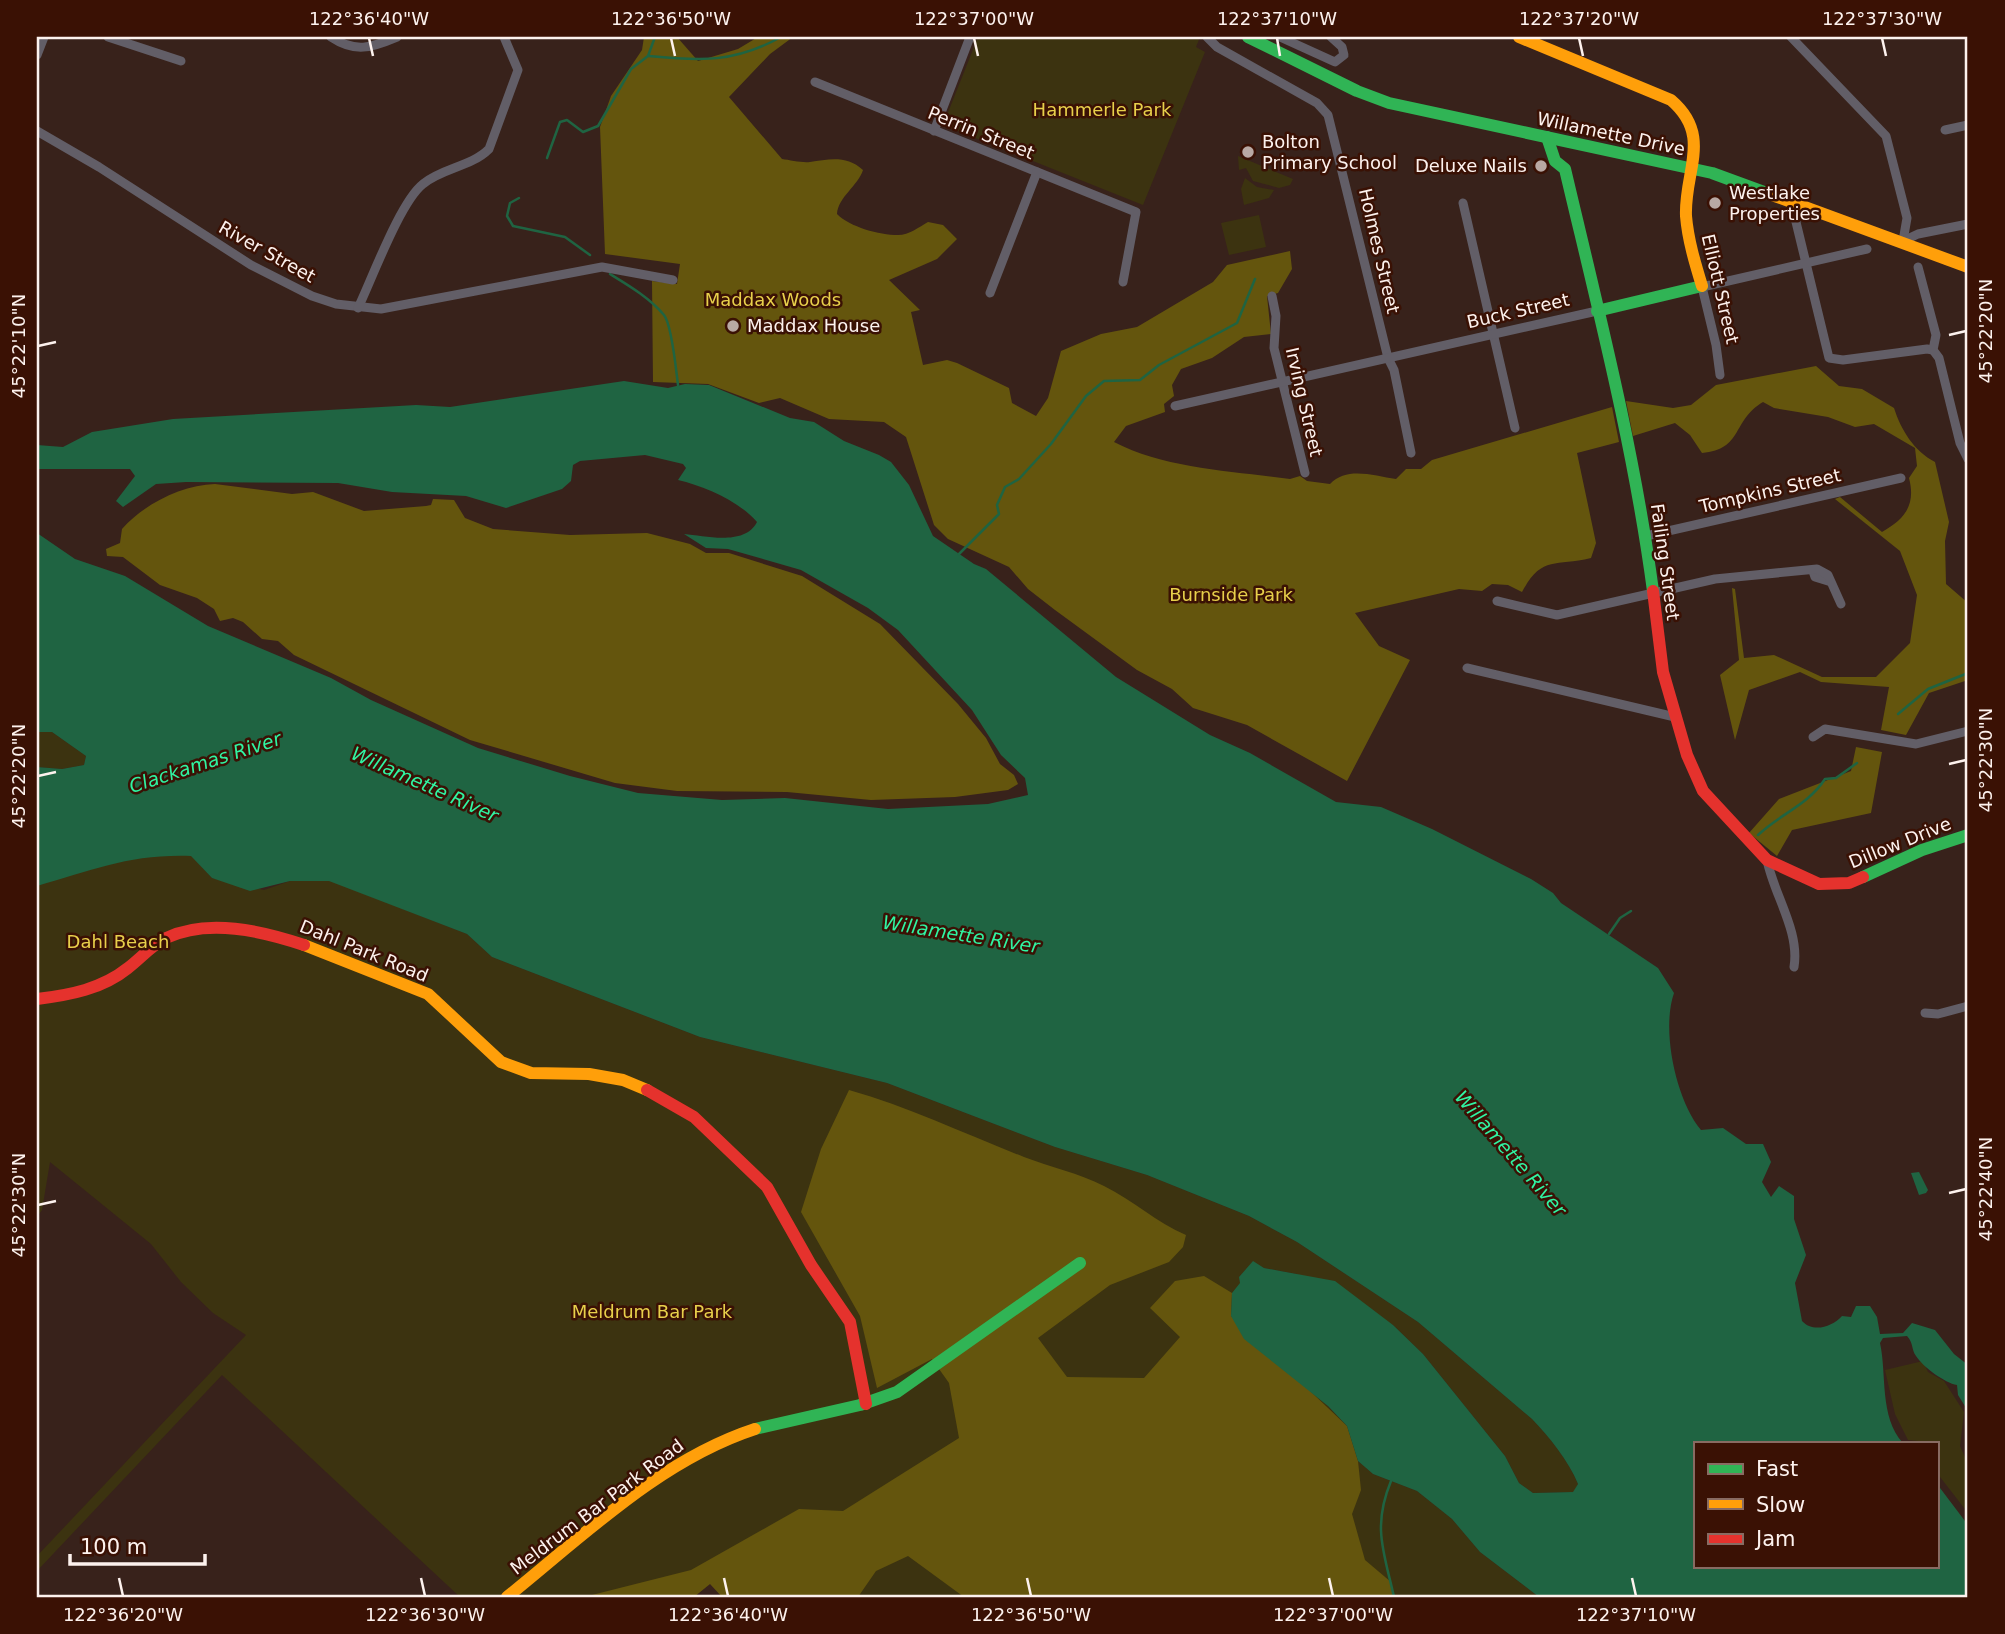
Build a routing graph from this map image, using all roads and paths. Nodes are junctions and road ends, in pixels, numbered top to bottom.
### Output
1 (44, 37) edge
2 (107, 37) edge
3 (331, 37) edge
4 (397, 37) edge
5 (504, 37) edge
6 (970, 37) edge
7 (1207, 37) edge
8 (1280, 37) edge
9 (1331, 37) edge
10 (1519, 37) edge
11 (1791, 37) edge
12 (1252, 38) edge
13 (37, 55) edge
14 (181, 61) dead end
15 (814, 82) dead end
16 (1968, 125) edge
17 (1945, 130) dead end
18 (37, 131) edge
19 (934, 131) junction
20 (1547, 137) junction
21 (1692, 169) junction
22 (1037, 173) junction
23 (1463, 203) dead end
24 (1796, 222) dead end
25 (1968, 224) edge
26 (1903, 241) junction
27 (1867, 249) dead end
28 (1806, 264) junction
29 (1918, 267) dead end
30 (1968, 267) edge
31 (673, 280) dead end
32 (1123, 282) dead end
33 (1702, 287) junction
34 (990, 293) dead end
35 (1272, 296) dead end
36 (358, 308) junction
37 (1597, 311) junction
38 (1493, 334) junction
39 (1933, 350) junction
40 (1388, 358) junction
41 (1720, 375) dead end
42 (1282, 382) junction
43 (1175, 406) dead end
44 (1515, 428) dead end
45 (1412, 453) dead end
46 (1968, 459) edge
47 (1304, 473) dead end
48 (1901, 478) dead end
49 (1646, 536) junction
50 (1653, 595) junction
51 (1497, 601) dead end
52 (1841, 604) dead end
53 (1467, 668) dead end
54 (1675, 717) junction
55 (1968, 731) edge
56 (1813, 737) dead end
57 (1968, 835) edge
58 (1767, 860) junction
59 (1794, 967) dead end
60 (37, 999) edge
61 (1968, 1006) edge
62 (1926, 1013) dead end
63 (1080, 1263) dead end
64 (866, 1404) junction
65 (507, 1597) edge

1 - 13 street
2 - 14 street
3 - 4 street
5 - 36 street
6 - 19 street
7 - 40 street, Holmes Street
8 - 9 street
10 - 21 street, Elliott Street
11 - 26 street
12 - 20 street, Willamette Drive
15 - 19 street, Perrin Street
16 - 17 street
18 - 36 street, River Street
19 - 22 street, Perrin Street
20 - 21 street, Willamette Drive
20 - 37 street, Failing Street
21 - 26 street, Willamette Drive
21 - 33 street, Elliott Street
22 - 32 street, Perrin Street
22 - 34 street
23 - 38 street
24 - 28 street
25 - 26 street
26 - 30 street, Willamette Drive
27 - 28 street, Buck Street
28 - 33 street, Buck Street
28 - 39 street
29 - 39 street
31 - 36 street, River Street
33 - 37 street, Buck Street
33 - 41 street, Elliott Street
35 - 42 street, Irving Street
37 - 38 street, Buck Street
37 - 49 street, Failing Street
38 - 40 street, Buck Street
38 - 44 street
39 - 46 street
40 - 42 street, Buck Street
40 - 45 street, Holmes Street
42 - 43 street, Buck Street
42 - 47 street, Irving Street
48 - 49 street, Tompkins Street
49 - 50 street, Failing Street
50 - 51 street
50 - 52 street
50 - 54 street, Failing Street
53 - 54 street
54 - 58 street, Failing Street
55 - 56 street
57 - 58 street, Dillow Drive
58 - 59 street, Failing Street
60 - 64 street, Dahl Park Road
61 - 62 street
63 - 64 street, Meldrum Bar Park Road
64 - 65 street, Meldrum Bar Park Road

